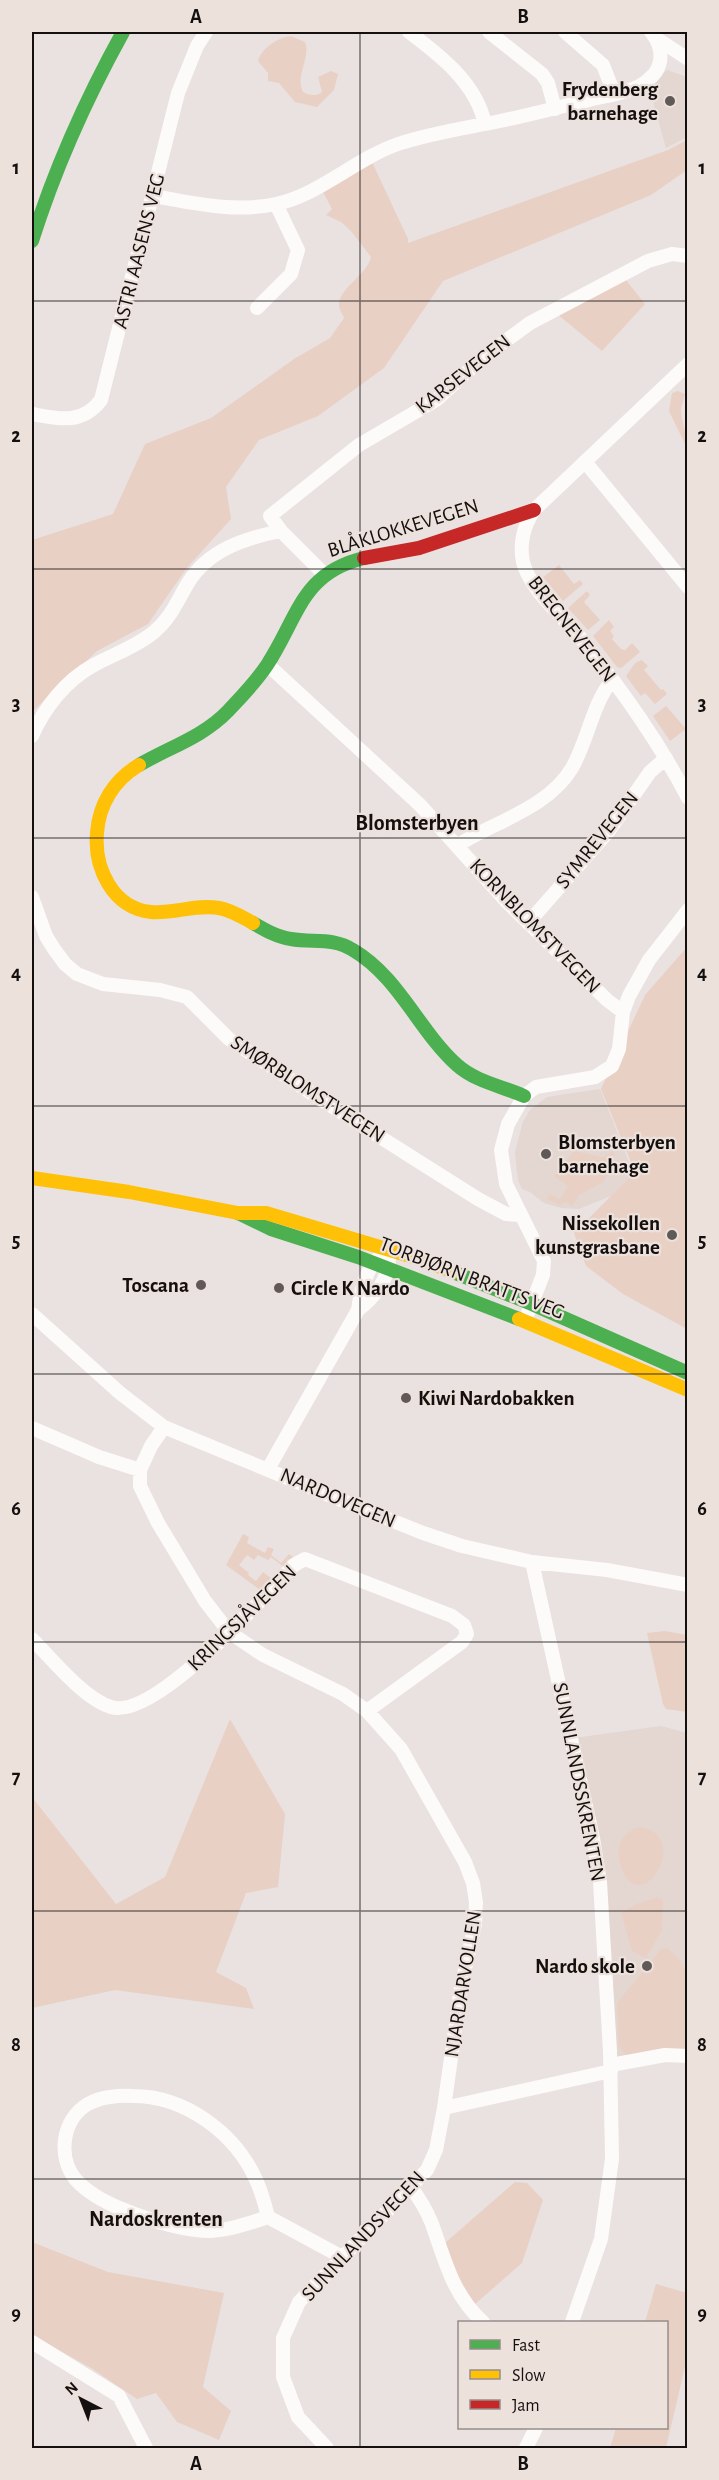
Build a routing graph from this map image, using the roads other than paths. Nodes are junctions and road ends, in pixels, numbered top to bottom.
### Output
1 (123, 32) edge
2 (206, 32) edge
3 (409, 32) edge
4 (489, 32) edge
5 (565, 32) edge
6 (655, 36) edge
7 (687, 59) edge
8 (614, 93) junction
9 (555, 108) junction
10 (484, 124) junction
11 (153, 196) junction
12 (276, 204) junction
13 (32, 241) edge
14 (687, 256) edge
15 (257, 309) dead end
16 (687, 364) edge
17 (32, 414) edge
18 (586, 463) junction
19 (534, 510) junction
20 (270, 516) junction
21 (281, 531) junction
22 (239, 542) junction
23 (324, 574) junction
24 (687, 586) edge
25 (267, 664) junction
26 (612, 680) junction
27 (32, 736) edge
28 (666, 758) junction
29 (687, 798) edge
30 (458, 845) junction
31 (32, 897) edge
32 (687, 910) edge
33 (528, 923) junction
34 (623, 1012) junction
35 (524, 1096) junction
36 (32, 1178) edge
37 (238, 1213) junction
38 (520, 1215) junction
39 (389, 1249) junction
40 (373, 1262) junction
41 (389, 1268) junction
42 (532, 1304) junction
43 (358, 1310) junction
44 (32, 1314) edge
45 (525, 1320) junction
46 (687, 1373) edge
47 (687, 1390) edge
48 (164, 1427) junction
49 (32, 1428) edge
50 (268, 1469) junction
51 (140, 1470) junction
52 (532, 1562) junction
53 (687, 1585) edge
54 (229, 1632) junction
55 (32, 1639) edge
56 (367, 1711) junction
57 (687, 2056) edge
58 (611, 2068) junction
59 (444, 2108) junction
60 (411, 2187) junction
61 (268, 2217) junction
62 (342, 2257) junction
63 (482, 2321) edge
64 (572, 2321) edge
65 (32, 2342) edge
66 (535, 2429) edge
67 (146, 2448) edge
68 (327, 2448) edge
69 (526, 2448) edge

1 - 13 main road
2 - 11 street, ASTRI AASENS VEG
3 - 10 street
4 - 9 street
5 - 8 street
6 - 7 street
6 - 8 street
8 - 9 street
9 - 10 street
10 - 12 street
11 - 12 street
11 - 17 street, ASTRI AASENS VEG
12 - 15 street
14 - 20 street, KARSEVEGEN
16 - 18 street, BREGNEVEGEN
18 - 19 street, BREGNEVEGEN
18 - 24 street
19 - 23 main road, BLÅKLOKKEVEGEN
19 - 26 street, BREGNEVEGEN
20 - 21 street
20 - 22 street
21 - 22 street
21 - 23 street
22 - 27 street
23 - 25 main road, BLÅKLOKKEVEGEN
25 - 30 street, KORNBLOMSTVEGEN
25 - 35 main road, BLÅKLOKKEVEGEN
26 - 28 street, BREGNEVEGEN
26 - 30 street
28 - 29 street, BREGNEVEGEN
28 - 33 street, SYMREVEGEN
30 - 33 street, KORNBLOMSTVEGEN
31 - 38 street, SMØRBLOMSTVEGEN
32 - 34 street
33 - 34 street, KORNBLOMSTVEGEN
34 - 35 street
35 - 38 street
36 - 37 main road, TORBJØRN BRATTS VEG
37 - 39 main road, TORBJØRN BRATTS VEG
37 - 40 main road, TORBJØRN BRATTS VEG
38 - 42 street
39 - 40 street
39 - 41 street
39 - 42 main road, TORBJØRN BRATTS VEG
40 - 41 main road, TORBJØRN BRATTS VEG
40 - 43 street
41 - 43 street
41 - 45 main road, TORBJØRN BRATTS VEG
42 - 45 street
42 - 46 main road, TORBJØRN BRATTS VEG
43 - 50 street
44 - 48 street, NARDOVEGEN
45 - 47 main road, TORBJØRN BRATTS VEG
48 - 50 street, NARDOVEGEN
48 - 51 street
49 - 51 street
50 - 52 street, NARDOVEGEN
51 - 54 street, NJARDARVOLLEN
52 - 53 street, NARDOVEGEN
52 - 58 street, SUNNLANDSSKRENTEN
54 - 55 street, KRINGSJÅVEGEN
54 - 56 street, NJARDARVOLLEN
54 - 56 street, KRINGSJÅVEGEN
56 - 59 street, NJARDARVOLLEN
57 - 58 street
58 - 59 street
58 - 64 street, SUNNLANDSSKRENTEN
59 - 60 street, SUNNLANDSVEGEN
60 - 62 street, SUNNLANDSVEGEN
60 - 63 street
61 - 61 street
61 - 62 street
62 - 68 street, SUNNLANDSVEGEN
65 - 67 street
66 - 69 street

